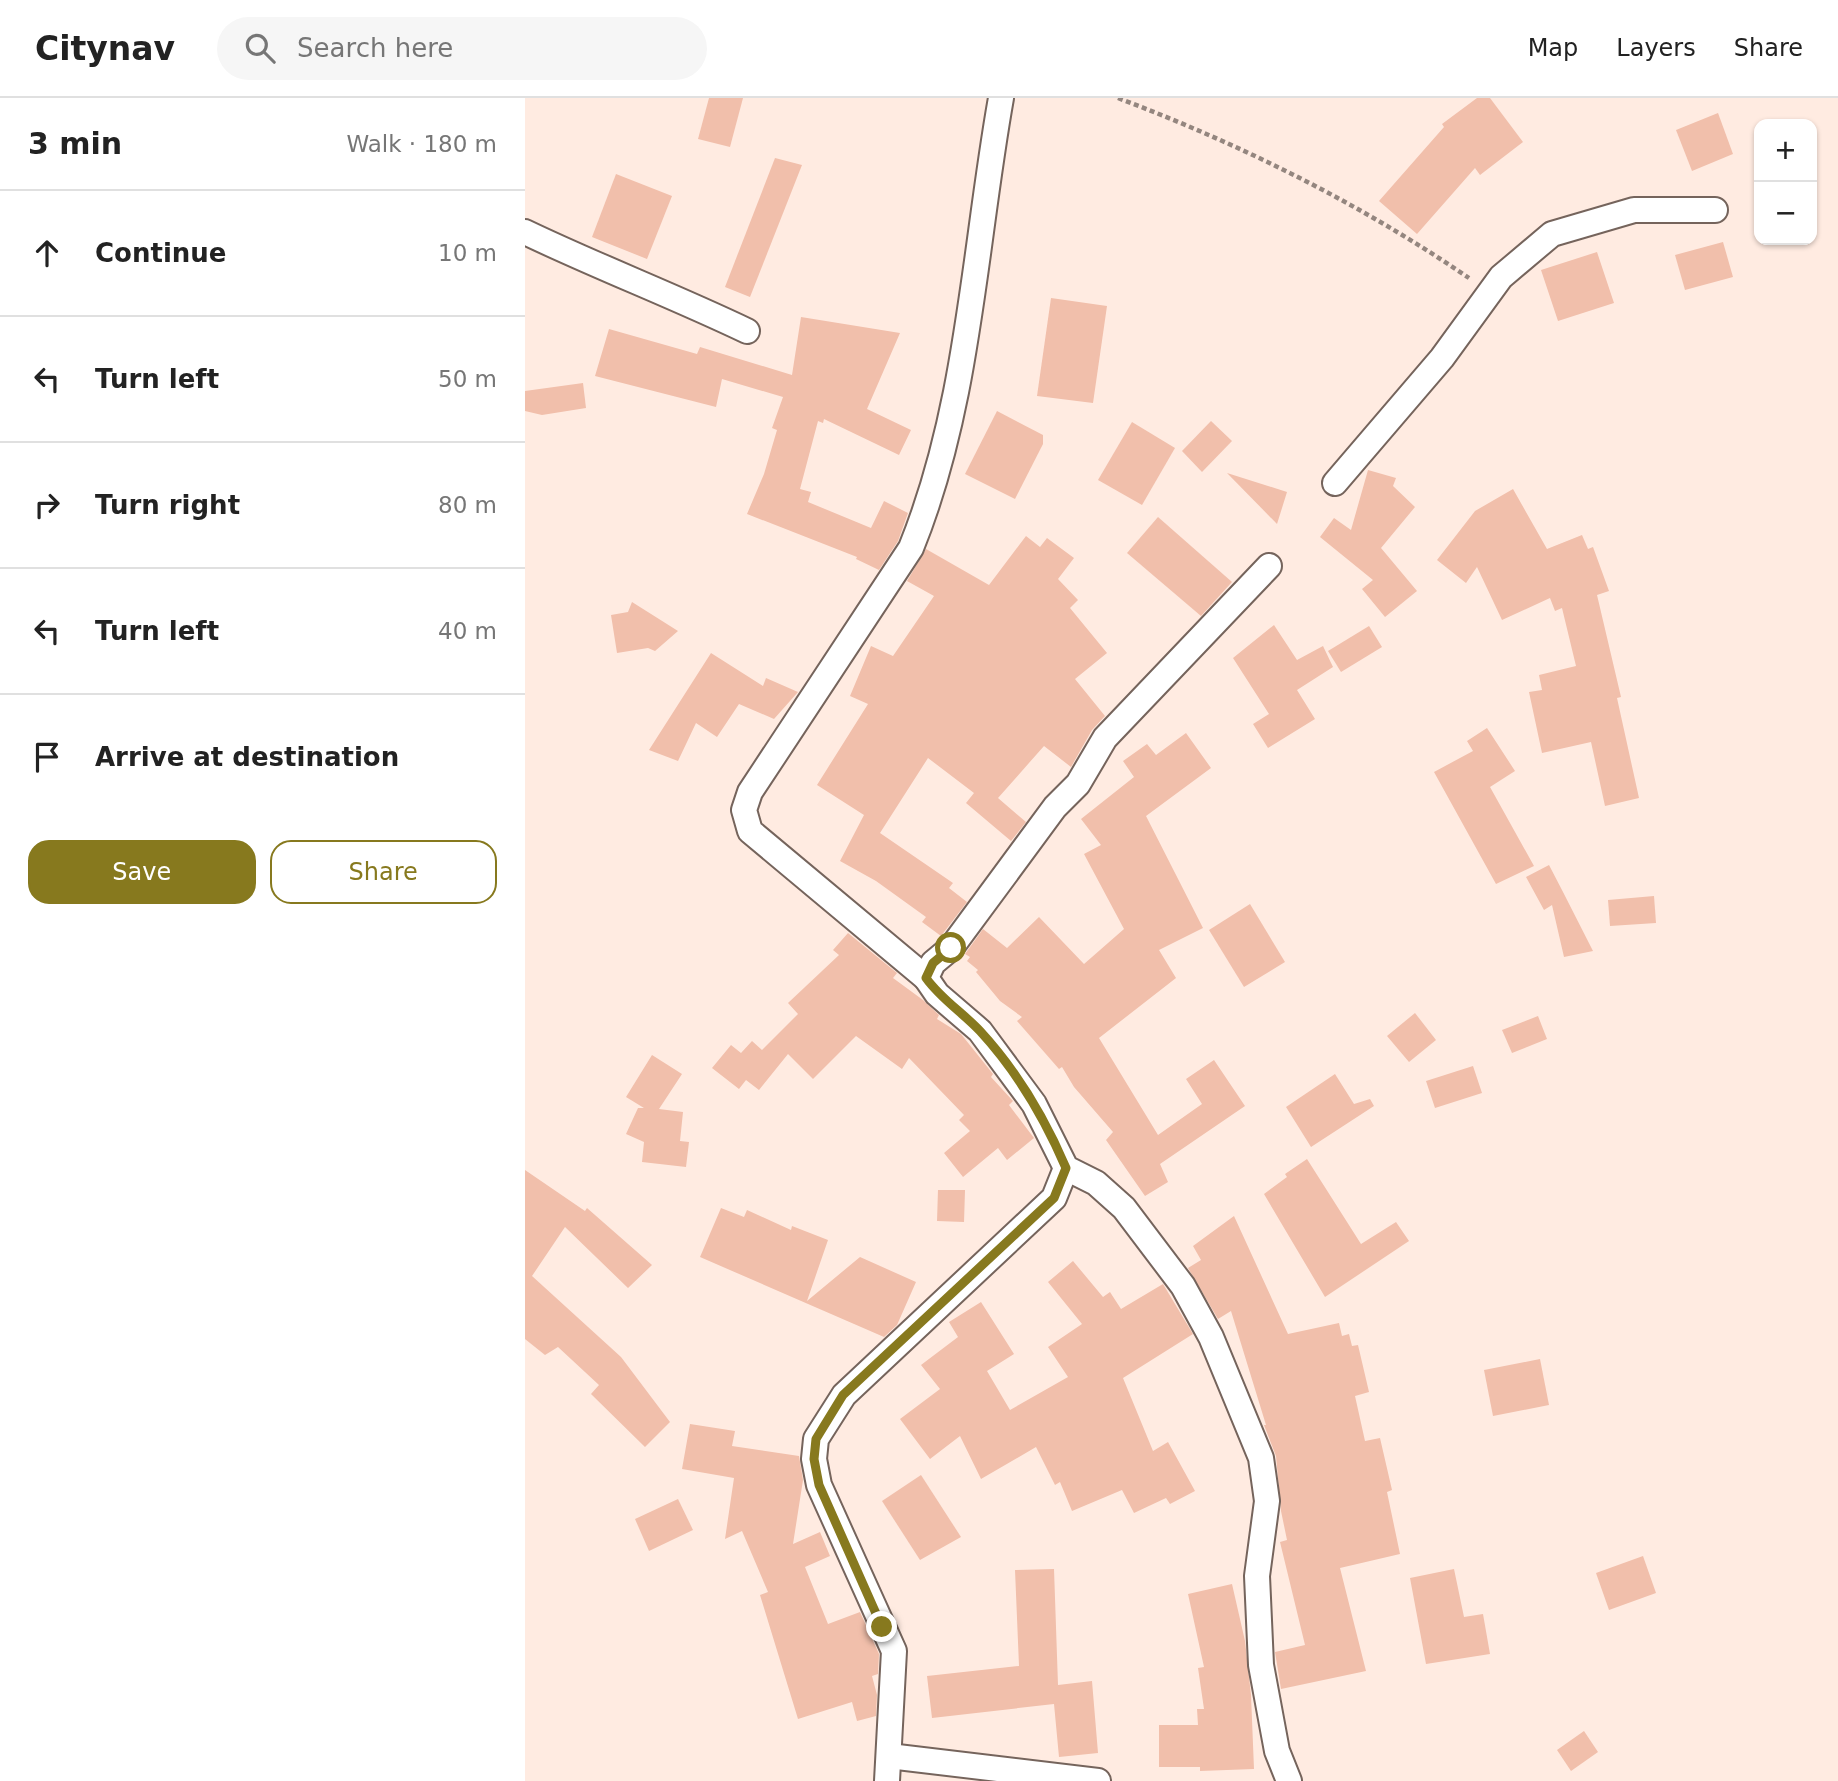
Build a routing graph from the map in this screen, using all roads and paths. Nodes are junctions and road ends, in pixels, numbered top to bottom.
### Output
1 (1001, 98) edge
2 (1118, 98) edge
3 (1715, 210) dead end
4 (525, 232) edge
5 (1490, 292) junction
6 (747, 331) dead end
7 (1335, 483) dead end
8 (1269, 566) dead end
9 (926, 978) junction
10 (1066, 1168) junction
11 (889, 1756) junction
12 (887, 1781) edge
13 (1098, 1781) edge
14 (1289, 1781) edge

1 - 9 street
2 - 5 path
3 - 5 street
4 - 6 street
5 - 7 street
8 - 9 street
9 - 10 street
10 - 11 street
10 - 14 street
11 - 12 street
11 - 13 street

